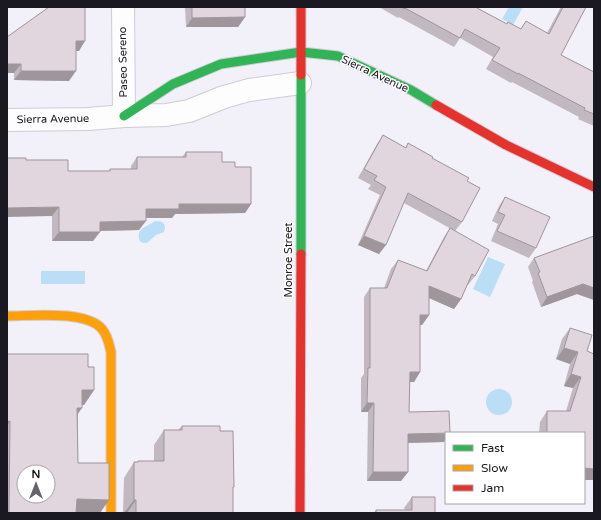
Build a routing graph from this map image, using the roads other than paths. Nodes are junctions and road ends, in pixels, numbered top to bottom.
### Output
1 (123, 7) edge
2 (301, 7) edge
3 (301, 52) junction
4 (300, 83) junction
5 (124, 116) junction
6 (7, 120) edge
7 (594, 188) edge
8 (7, 316) edge
9 (111, 513) edge
10 (300, 513) edge

1 - 5 street, Paseo Sereno
2 - 3 street, Monroe Street
3 - 4 street, Monroe Street
3 - 5 street, Sierra Avenue
3 - 7 street, Sierra Avenue
4 - 5 street, Sierra Avenue
4 - 10 street, Monroe Street
5 - 6 street, Sierra Avenue
8 - 9 street

